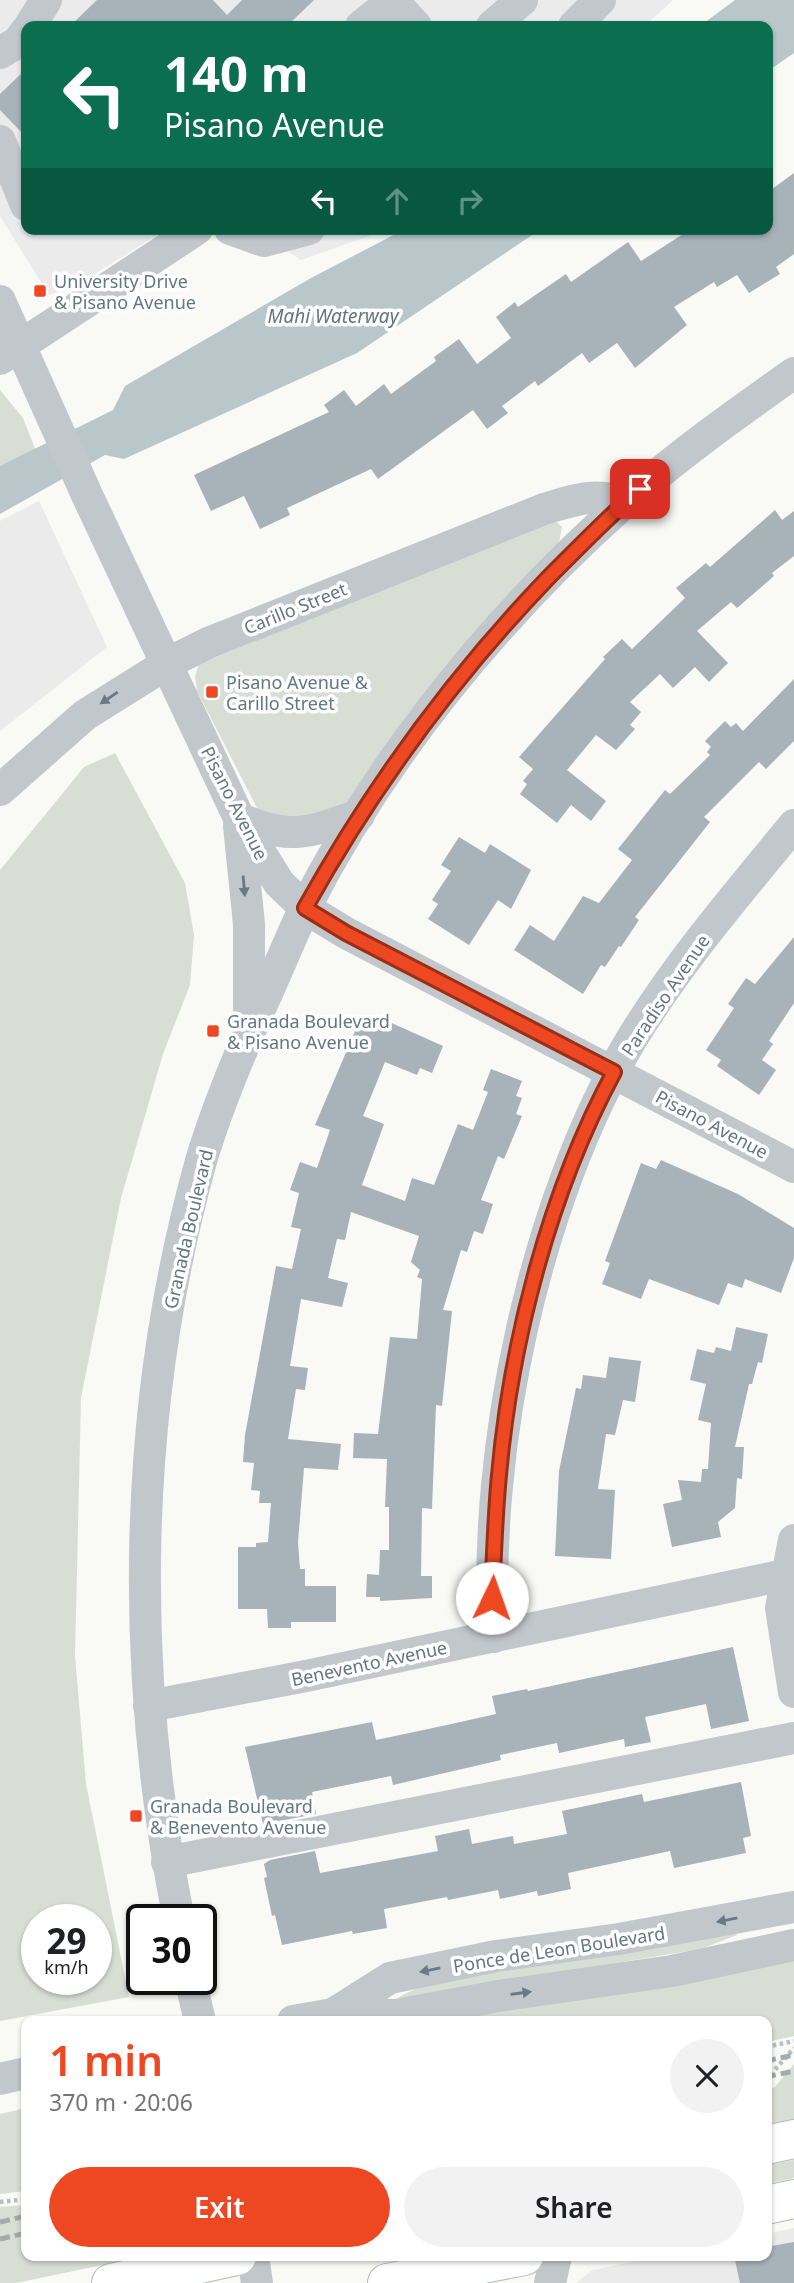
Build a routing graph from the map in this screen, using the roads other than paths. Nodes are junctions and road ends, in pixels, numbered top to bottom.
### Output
1 (46, 0) edge
2 (522, 0) edge
3 (600, 0) edge
4 (393, 1) edge
5 (33, 21) edge
6 (367, 21) edge
7 (411, 21) edge
8 (498, 21) edge
9 (579, 21) edge
10 (21, 38) edge
11 (0, 53) edge
12 (0, 141) edge
13 (21, 193) edge
14 (188, 235) edge
15 (247, 235) edge
16 (286, 235) edge
17 (0, 301) edge
18 (10, 353) edge
19 (794, 373) edge
20 (624, 503) junction
21 (168, 663) junction
22 (0, 790) edge
23 (359, 816) junction
24 (239, 818) junction
25 (794, 825) edge
26 (305, 908) junction
27 (247, 1036) junction
28 (614, 1072) junction
29 (794, 1167) edge
30 (794, 1540) edge
31 (790, 1573) edge
32 (494, 1637) junction
33 (794, 1692) edge
34 (149, 1706) junction
35 (794, 1738) edge
36 (167, 1863) junction
37 (175, 1904) edge
38 (794, 1907) edge
39 (794, 1945) edge
40 (194, 1995) edge
41 (333, 2014) junction
42 (199, 2016) edge
43 (322, 2016) edge
44 (21, 2074) edge
45 (0, 2079) edge
46 (794, 2139) edge
47 (772, 2144) edge
48 (794, 2199) edge
49 (772, 2204) edge
50 (214, 2261) edge
51 (254, 2261) edge
52 (513, 2261) edge
53 (555, 2261) edge
54 (483, 2274) edge
55 (111, 2283) edge
56 (257, 2283) edge
57 (387, 2283) edge
58 (550, 2283) edge

1 - 5 street
2 - 8 street
3 - 9 street
4 - 6 street
4 - 7 street
10 - 11 street
12 - 13 street
14 - 18 street
15 - 16 street
17 - 18 street, Pisano Avenue
18 - 21 street, Pisano Avenue
19 - 20 street, Granada Boulevard
20 - 21 street, Carillo Street
20 - 23 street, Granada Boulevard
21 -> 22 street, Carillo Street
21 - 24 street, Pisano Avenue
23 - 24 street
23 - 26 street, Granada Boulevard
24 - 26 street, Pisano Avenue
24 -> 27 street
25 - 28 street, Paradiso Avenue
26 - 27 street, Granada Boulevard
26 - 28 street, Pisano Avenue
27 - 34 street, Granada Boulevard
28 - 29 street, Pisano Avenue
28 - 32 street, Paradiso Avenue
30 - 31 street
31 - 32 street, Benevento Avenue
31 - 33 street
32 - 34 street, Benevento Avenue
34 - 36 street, Granada Boulevard
35 - 36 street
36 - 37 street, Granada Boulevard
38 -> 41 street, Ponce de Leon Boulevard
41 -> 39 street, Ponce de Leon Boulevard
40 - 42 street
41 - 43 street, Ponce de Leon Boulevard
44 - 45 street
46 - 47 highway
48 - 49 highway
50 - 55 highway
51 - 56 street
52 - 54 highway
53 - 58 street
54 - 57 highway

